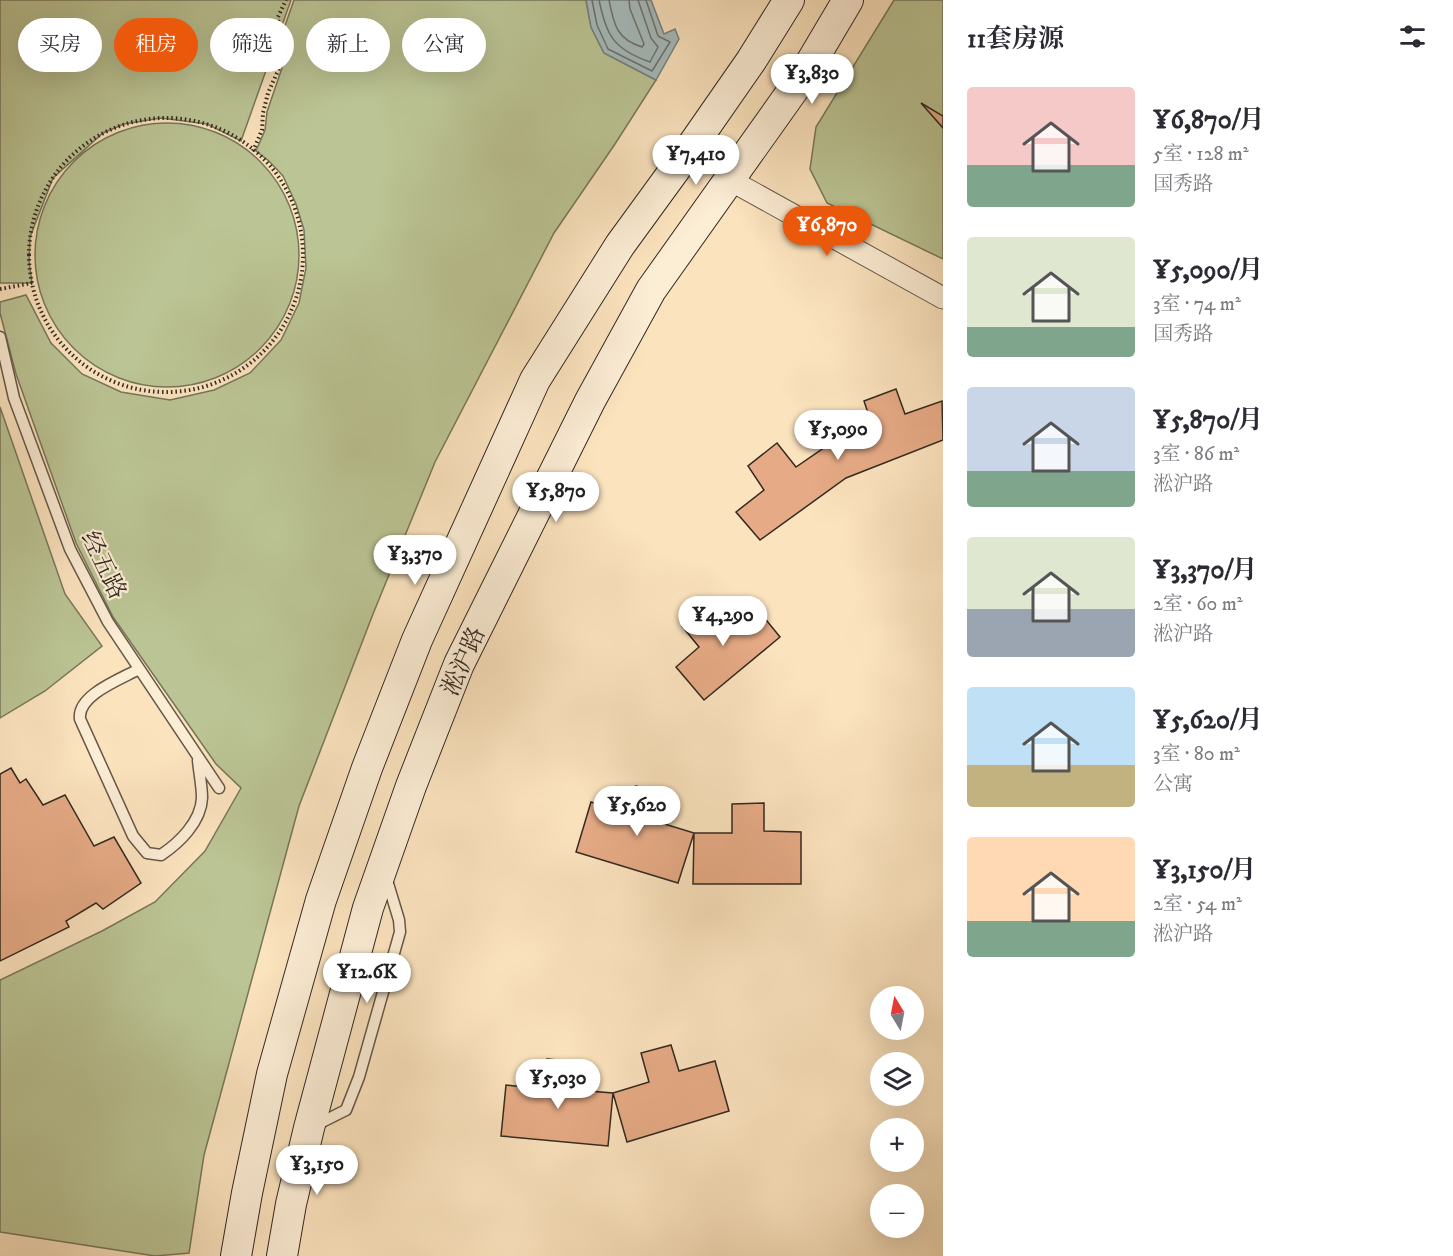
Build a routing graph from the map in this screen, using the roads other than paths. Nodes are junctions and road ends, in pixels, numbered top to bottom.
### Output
1 (789, 0) edge
2 (848, 0) edge
3 (687, 153) junction
4 (730, 180) junction
5 (943, 298) edge
6 (0, 337) edge
7 (139, 669) junction
8 (198, 756) junction
9 (219, 788) dead end
10 (236, 1256) edge
11 (282, 1256) edge

1 - 3 main road, 淞沪路
2 - 4 main road, 淞沪路
3 - 4 main road
3 - 10 main road, 淞沪路
4 - 5 street
4 - 11 main road, 淞沪路
6 - 7 lane, 经五路
7 - 8 lane, 经五路
7 - 8 lane
8 - 9 lane, 经五路

